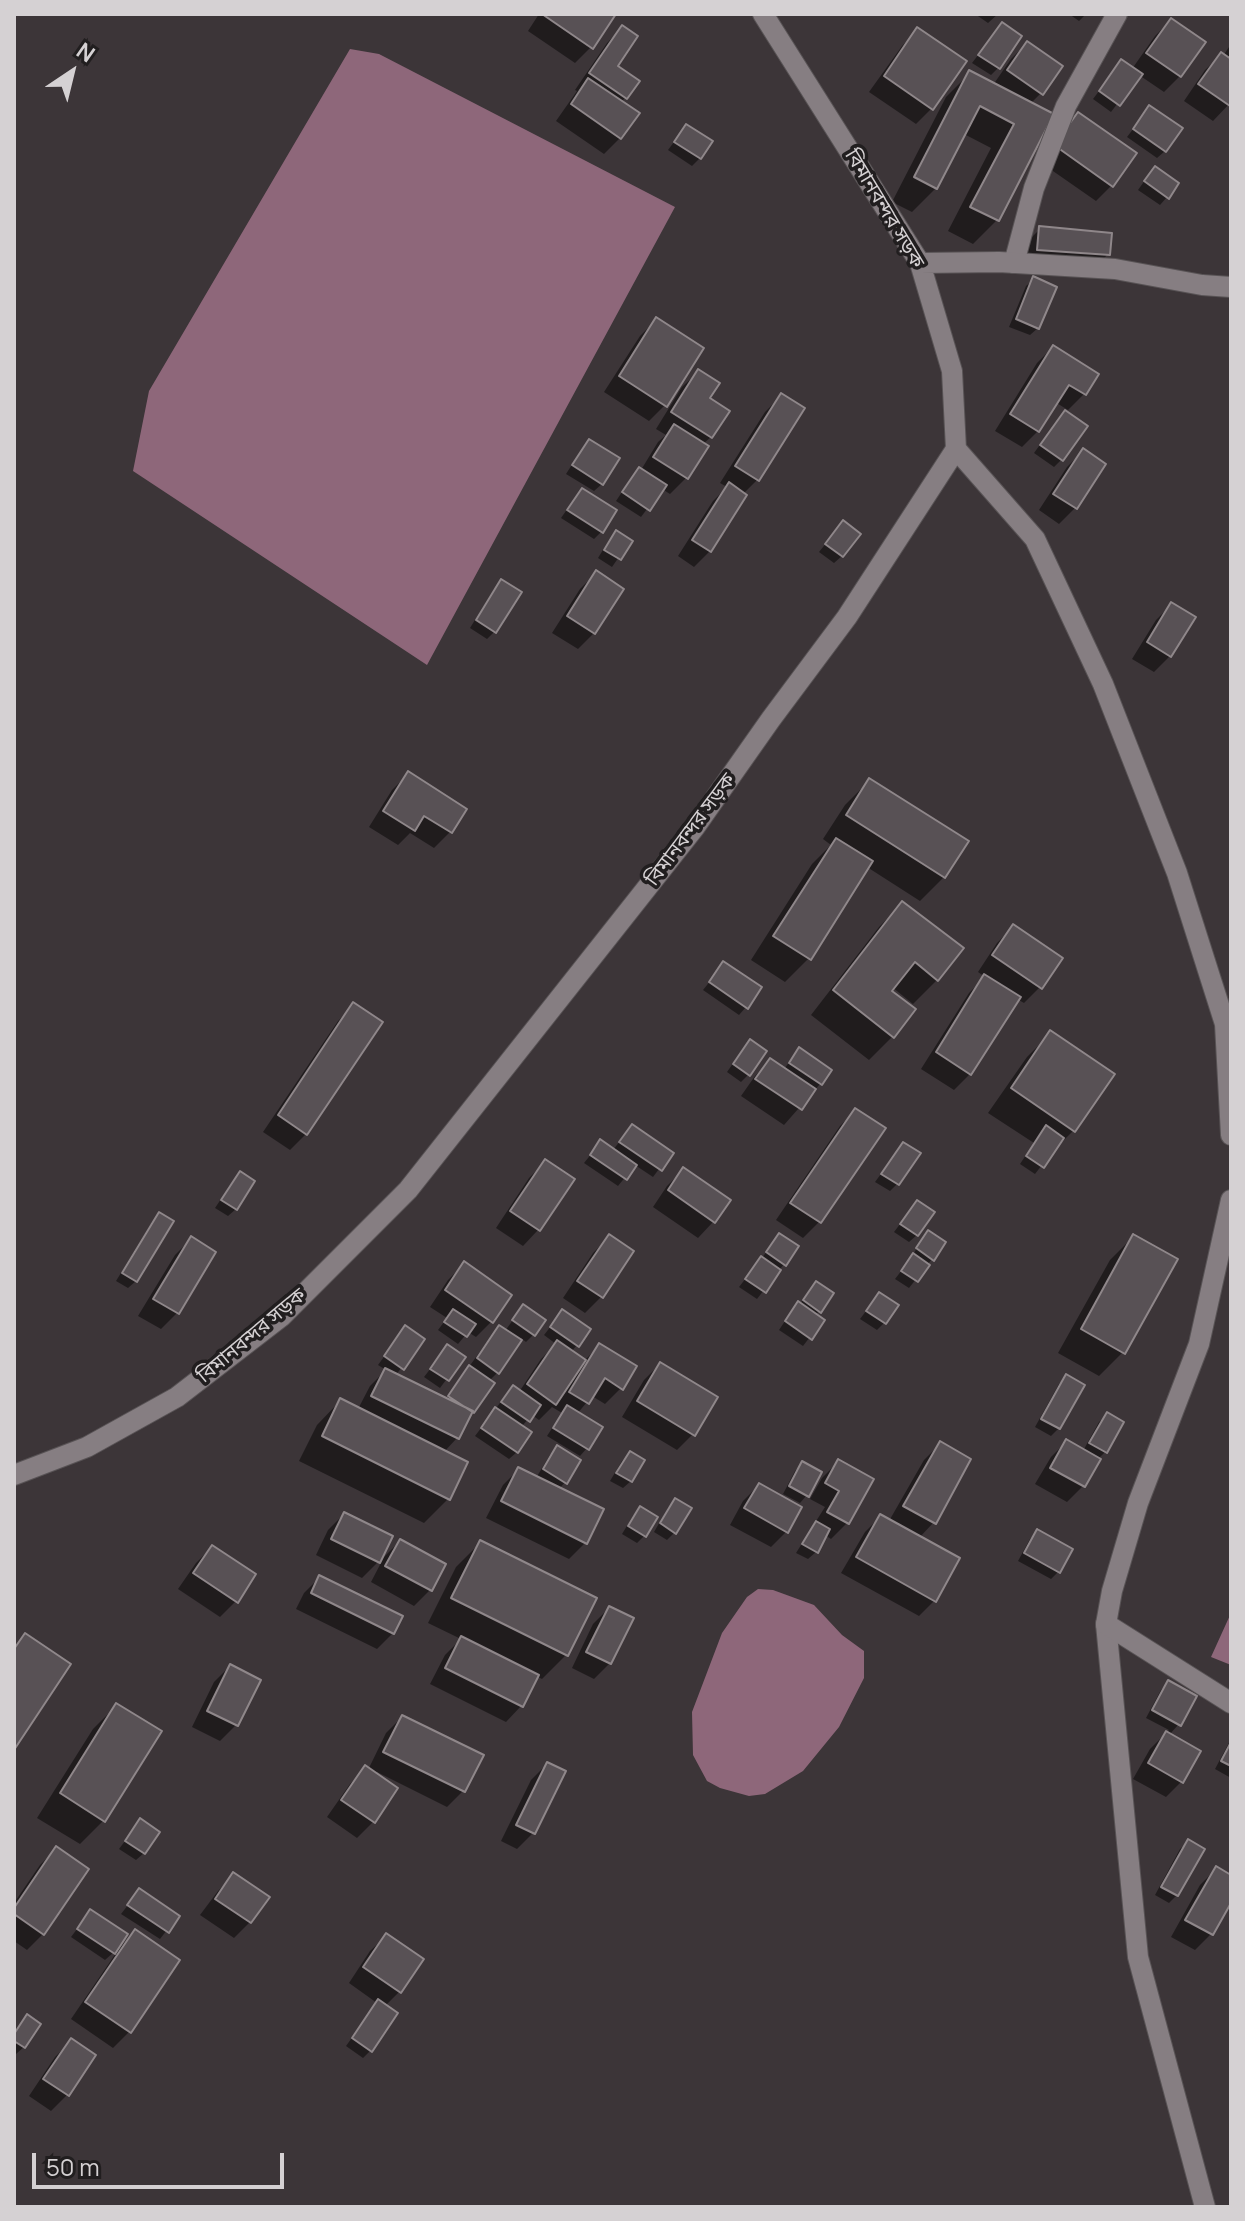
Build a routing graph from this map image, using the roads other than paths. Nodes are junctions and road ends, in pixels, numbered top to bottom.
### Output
1 (763, 14) edge
2 (1117, 14) edge
3 (920, 263) junction
4 (1014, 263) junction
5 (1231, 287) edge
6 (956, 449) junction
7 (1231, 1135) edge
8 (1231, 1200) edge
9 (14, 1475) edge
10 (1106, 1624) junction
11 (1231, 1703) edge
12 (1205, 2207) edge

1 - 3 main road, বিমানবন্দর সড়ক
2 - 4 main road
3 - 4 main road
3 - 6 main road, বিমানবন্দর সড়ক
4 - 5 main road
6 - 7 main road
6 - 9 main road, বিমানবন্দর সড়ক
8 - 10 main road
10 - 11 main road
10 - 12 main road

